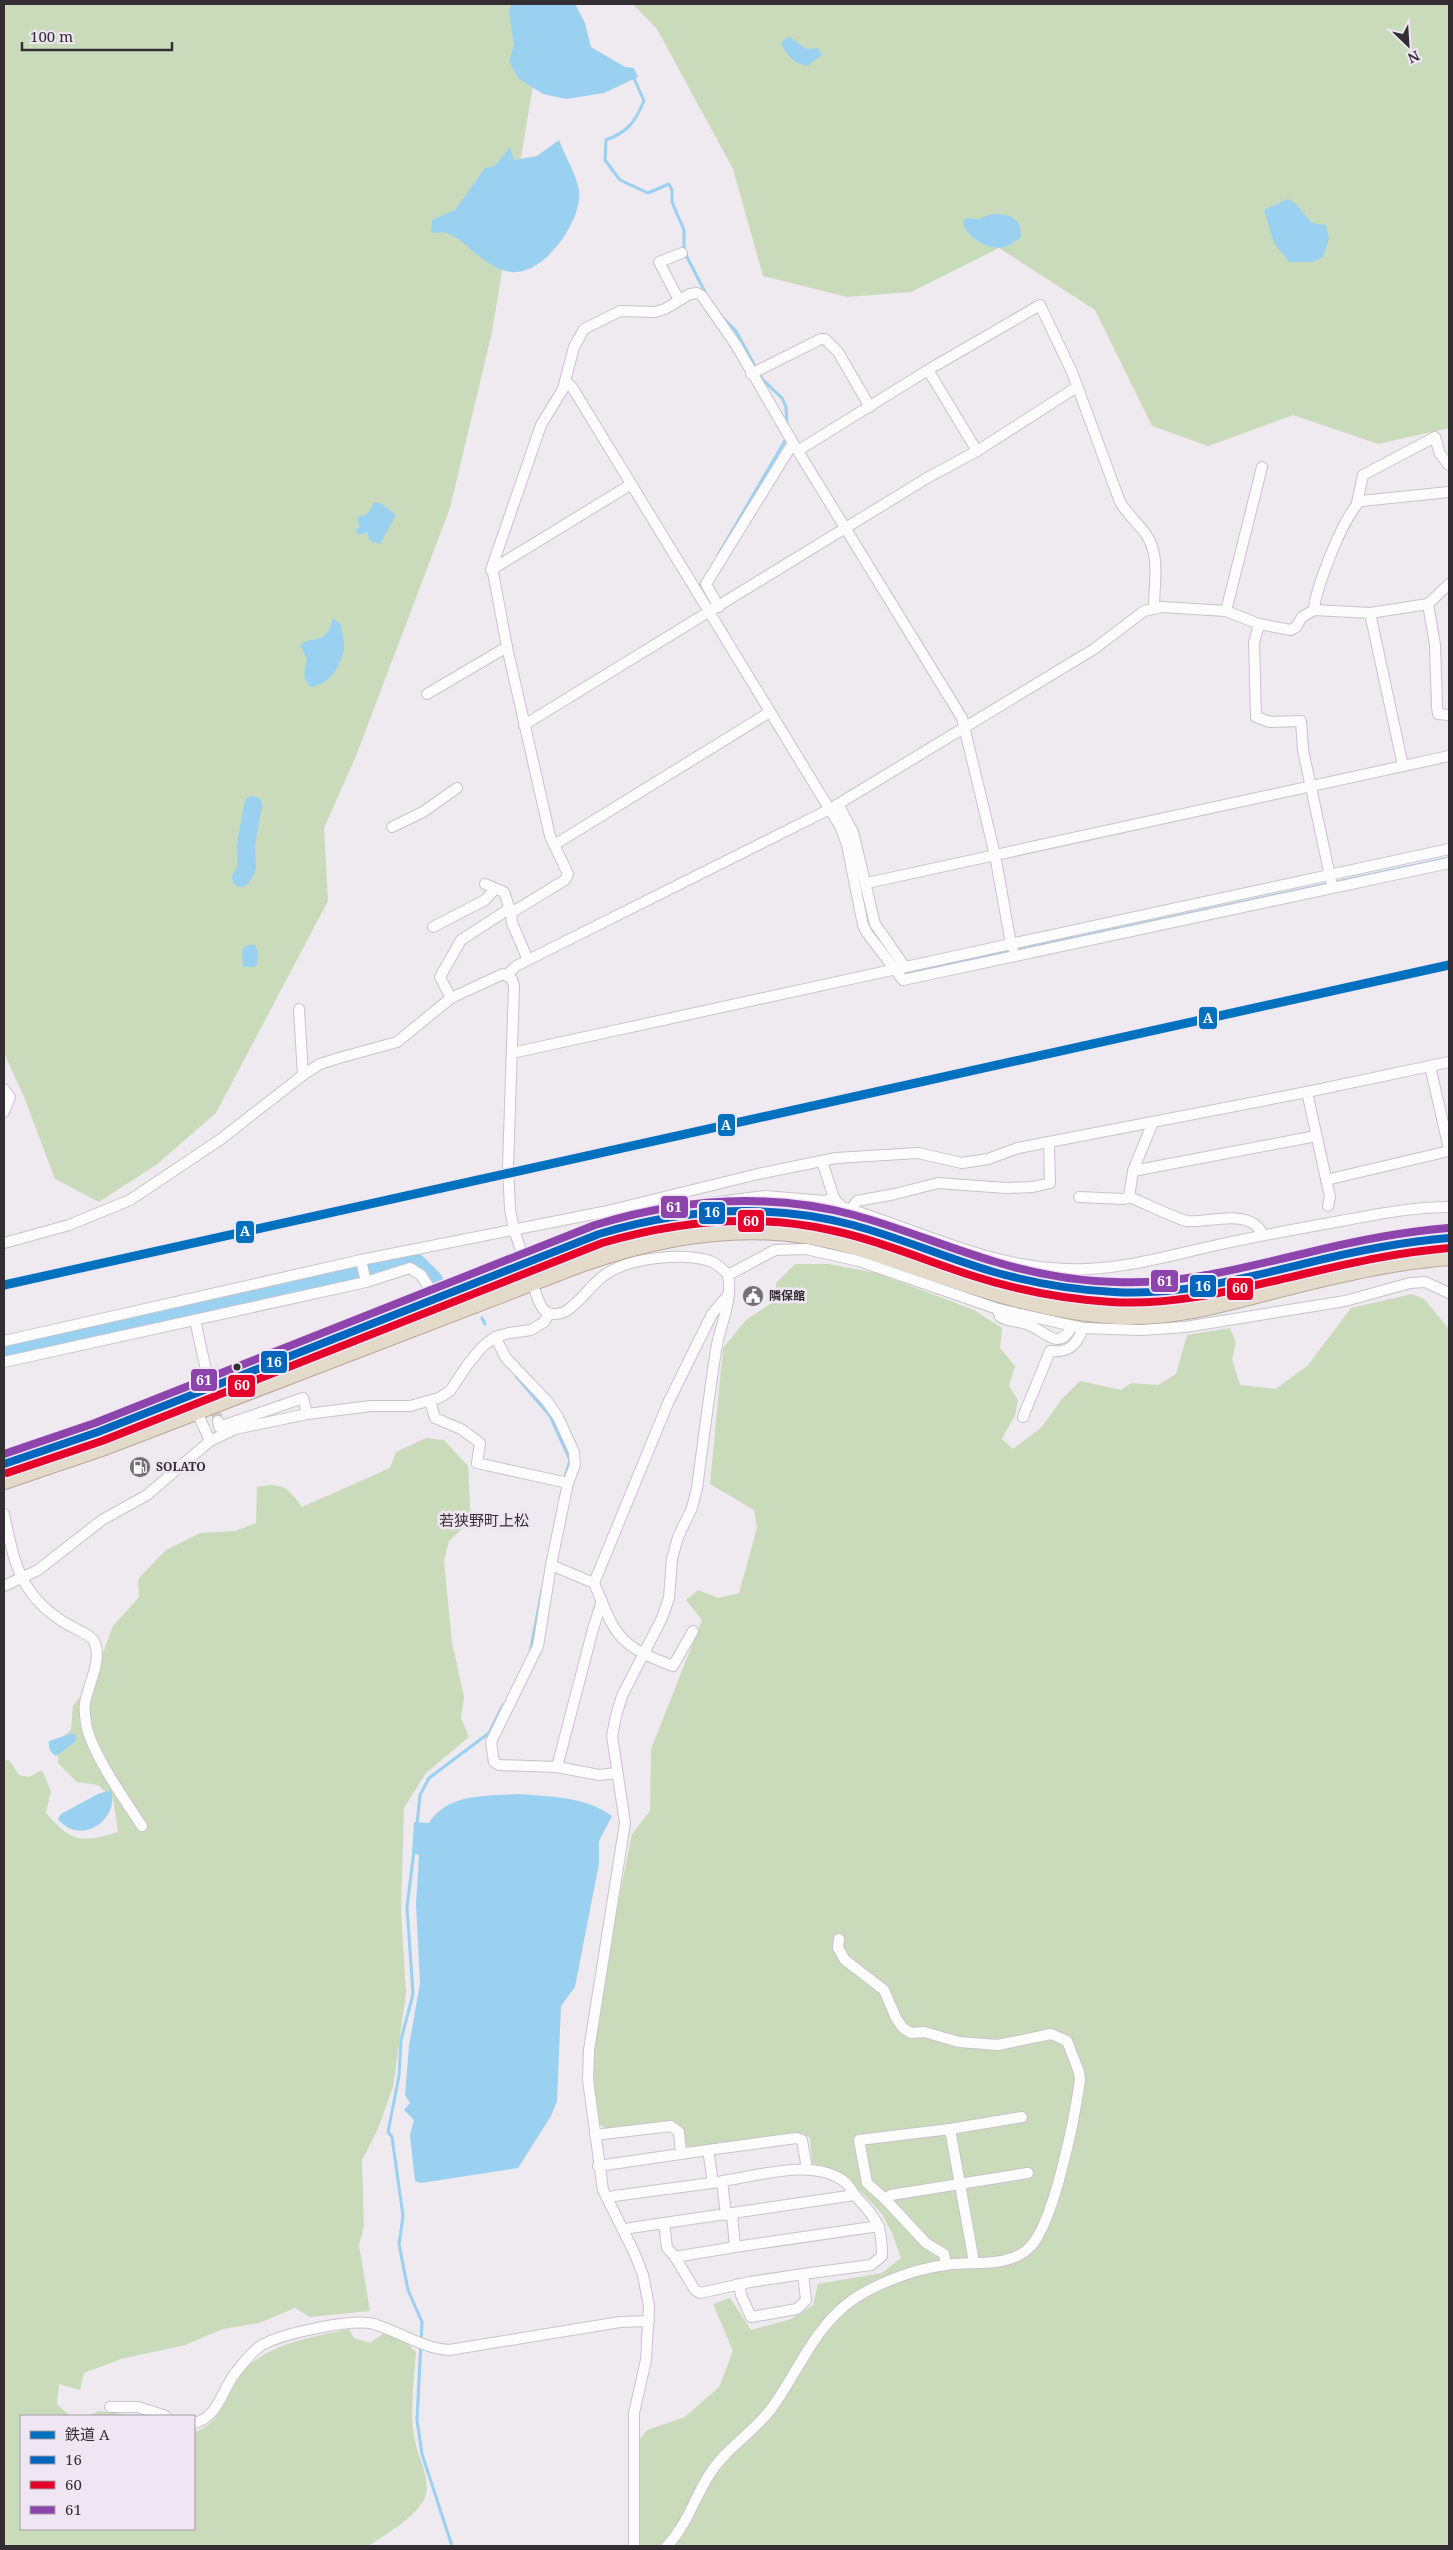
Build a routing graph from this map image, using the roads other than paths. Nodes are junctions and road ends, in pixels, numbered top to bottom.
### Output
1 (682, 253) dead end
2 (679, 300) junction
3 (928, 370) junction
4 (756, 371) junction
5 (565, 380) junction
6 (1077, 387) junction
7 (870, 407) junction
8 (796, 446) junction
9 (977, 451) junction
10 (1449, 464) edge
11 (1262, 467) dead end
12 (630, 485) junction
13 (1449, 492) edge
14 (1357, 503) junction
15 (846, 530) junction
16 (492, 570) junction
17 (1449, 584) edge
18 (1428, 604) junction
19 (719, 607) junction
20 (1154, 607) junction
21 (1314, 610) junction
22 (1226, 611) junction
23 (709, 613) junction
24 (1370, 613) junction
25 (1259, 624) junction
26 (507, 647) junction
27 (428, 694) dead end
28 (770, 712) junction
29 (1449, 715) edge
30 (524, 725) junction
31 (965, 726) junction
32 (1449, 756) edge
33 (1403, 766) junction
34 (1310, 786) junction
35 (457, 788) dead end
36 (834, 807) junction
37 (392, 827) dead end
38 (554, 845) junction
39 (1449, 849) edge
40 (995, 855) junction
41 (1449, 862) edge
42 (1331, 882) junction
43 (867, 883) junction
44 (485, 884) dead end
45 (495, 889) junction
46 (510, 911) junction
47 (433, 928) dead end
48 (1013, 948) junction
49 (528, 960) junction
50 (905, 967) junction
51 (893, 970) junction
52 (507, 975) junction
53 (450, 998) junction
54 (299, 1009) dead end
55 (512, 1053) junction
56 (1449, 1062) edge
57 (1430, 1066) junction
58 (303, 1075) junction
59 (4, 1089) edge
60 (1307, 1092) junction
61 (4, 1112) edge
62 (1153, 1122) junction
63 (1316, 1136) junction
64 (1049, 1142) junction
65 (1449, 1150) edge
66 (822, 1161) junction
67 (1133, 1171) junction
68 (1326, 1180) junction
69 (1079, 1197) dead end
70 (1130, 1197) junction
71 (834, 1198) junction
72 (1328, 1206) dead end
73 (1449, 1207) edge
74 (850, 1210) junction
75 (677, 1214) junction
76 (514, 1230) junction
77 (1263, 1235) junction
78 (1449, 1238) edge
79 (4, 1243) edge
80 (1449, 1255) edge
81 (361, 1262) junction
82 (1066, 1269) junction
83 (528, 1271) junction
84 (728, 1275) junction
85 (1070, 1280) dead end
86 (366, 1281) junction
87 (430, 1289) dead end
88 (1449, 1293) edge
89 (729, 1294) junction
90 (998, 1309) junction
91 (549, 1314) junction
92 (195, 1320) junction
93 (1071, 1328) dead end
94 (1083, 1328) junction
95 (495, 1337) junction
96 (4, 1342) edge
97 (4, 1362) edge
98 (206, 1370) tunnel mouth
99 (430, 1401) junction
100 (196, 1410) junction
101 (307, 1414) junction
102 (1023, 1417) dead end
103 (218, 1421) dead end
104 (210, 1441) junction
105 (4, 1464) edge
106 (4, 1479) edge
107 (565, 1482) junction
108 (4, 1514) edge
109 (551, 1565) junction
110 (21, 1578) junction
111 (594, 1583) junction
112 (4, 1586) edge
113 (602, 1602) junction
114 (693, 1631) dead end
115 (643, 1655) junction
116 (557, 1767) junction
117 (618, 1773) junction
118 (142, 1826) dead end
119 (839, 1939) dead end
120 (1022, 2118) dead end
121 (950, 2129) junction
122 (595, 2135) junction
123 (708, 2150) junction
124 (681, 2153) junction
125 (598, 2166) junction
126 (807, 2168) junction
127 (1028, 2173) dead end
128 (718, 2182) junction
129 (960, 2182) junction
130 (855, 2195) junction
131 (608, 2199) junction
132 (885, 2199) junction
133 (729, 2215) junction
134 (664, 2224) junction
135 (879, 2226) junction
136 (624, 2231) junction
137 (735, 2246) junction
138 (675, 2257) junction
139 (974, 2262) junction
140 (946, 2265) junction
141 (803, 2274) junction
142 (739, 2284) junction
143 (649, 2321) junction
144 (110, 2407) dead end
145 (163, 2415) edge
146 (195, 2423) edge
147 (634, 2546) edge
148 (667, 2546) edge

1 - 2 street
2 - 4 street
2 - 5 street
3 - 6 street
3 - 7 street
3 - 9 street
4 - 7 street
4 - 8 street
5 - 12 street
5 - 16 street
6 - 9 street
6 - 20 street
7 - 8 street
8 - 15 street
8 - 19 street
9 - 15 street
10 - 14 street
11 - 22 street
12 - 16 street
12 - 23 street
13 - 14 street
14 - 21 street
15 - 19 street
15 - 31 street
16 - 26 street
17 - 18 street
18 - 24 street
18 - 29 street
19 - 23 street
20 - 22 street
20 - 31 street
21 - 24 street
21 - 25 street
22 - 25 street
23 - 28 street
23 - 30 street
24 - 33 street
25 - 34 street
26 - 27 street
26 - 30 street
28 - 36 street
28 - 38 street
30 - 38 street
31 - 36 street
31 - 40 street
32 - 33 street
33 - 34 street
34 - 40 street
34 - 42 street
35 - 37 street
36 - 43 street
36 - 49 street
36 - 51 street
38 - 46 street
39 - 42 street
40 - 43 street
40 - 48 street
41 - 42 street
42 - 48 street
42 - 51 street
43 - 50 street
44 - 45 street
45 - 46 street
45 - 47 street
46 - 49 street
46 - 53 street
48 - 50 street
49 - 52 street
50 - 51 street
51 - 55 street
52 - 53 street
52 - 55 street
53 - 58 street
54 - 58 street
55 - 76 street
56 - 57 street
57 - 60 street
57 - 65 street
58 - 79 street
59 - 61 street
60 - 62 street
60 - 63 street
62 - 64 street
62 - 67 street
63 - 67 street
63 - 68 street
64 - 66 street
64 - 74 street
65 - 68 street
66 - 71 street
66 - 76 street
67 - 70 street
68 - 72 street
69 - 70 street
70 - 77 street
71 - 74 street
71 - 75 street
73 - 77 street
74 - 82 street
75 - 78 highway
75 - 83 highway
76 - 81 street
76 - 83 street
77 - 82 street
80 - 83 highway
81 - 86 street
81 - 96 street
82 - 85 street
83 - 91 street
83 - 100 highway
83 - 105 highway
84 - 89 street
84 - 90 street
84 - 91 street
86 - 87 street
86 - 92 street
88 - 94 street
89 - 111 street
89 - 115 street
90 - 93 street
90 - 94 street
91 - 95 street
92 - 97 street
92 - 98 street
94 - 102 street
95 - 99 street
95 - 107 street
99 - 101 street
99 - 107 street
100 - 104 street
100 - 106 highway
101 - 103 street
101 - 104 street
104 - 110 street
107 - 109 street
108 - 110 street
109 - 111 street
109 - 116 street
110 - 112 street
110 - 118 street
111 - 113 street
113 - 115 street
113 - 116 street
114 - 115 street
115 - 117 street
116 - 117 street
117 - 122 street
119 - 139 street
120 - 121 street
121 - 129 street
121 - 132 street
122 - 124 street
122 - 125 street
123 - 124 street
123 - 126 street
123 - 128 street
124 - 125 street
125 - 131 street
126 - 128 street
126 - 130 street
127 - 129 street
128 - 131 street
128 - 133 street
129 - 132 street
129 - 139 street
130 - 133 street
130 - 135 street
131 - 136 street
132 - 140 street
133 - 134 street
133 - 137 street
134 - 136 street
134 - 138 street
135 - 137 street
135 - 141 street
136 - 143 street
137 - 138 street
138 - 142 street
139 - 140 street
140 - 148 street
141 - 142 street
141 - 142 street
143 - 146 street
143 - 147 street
144 - 145 street

